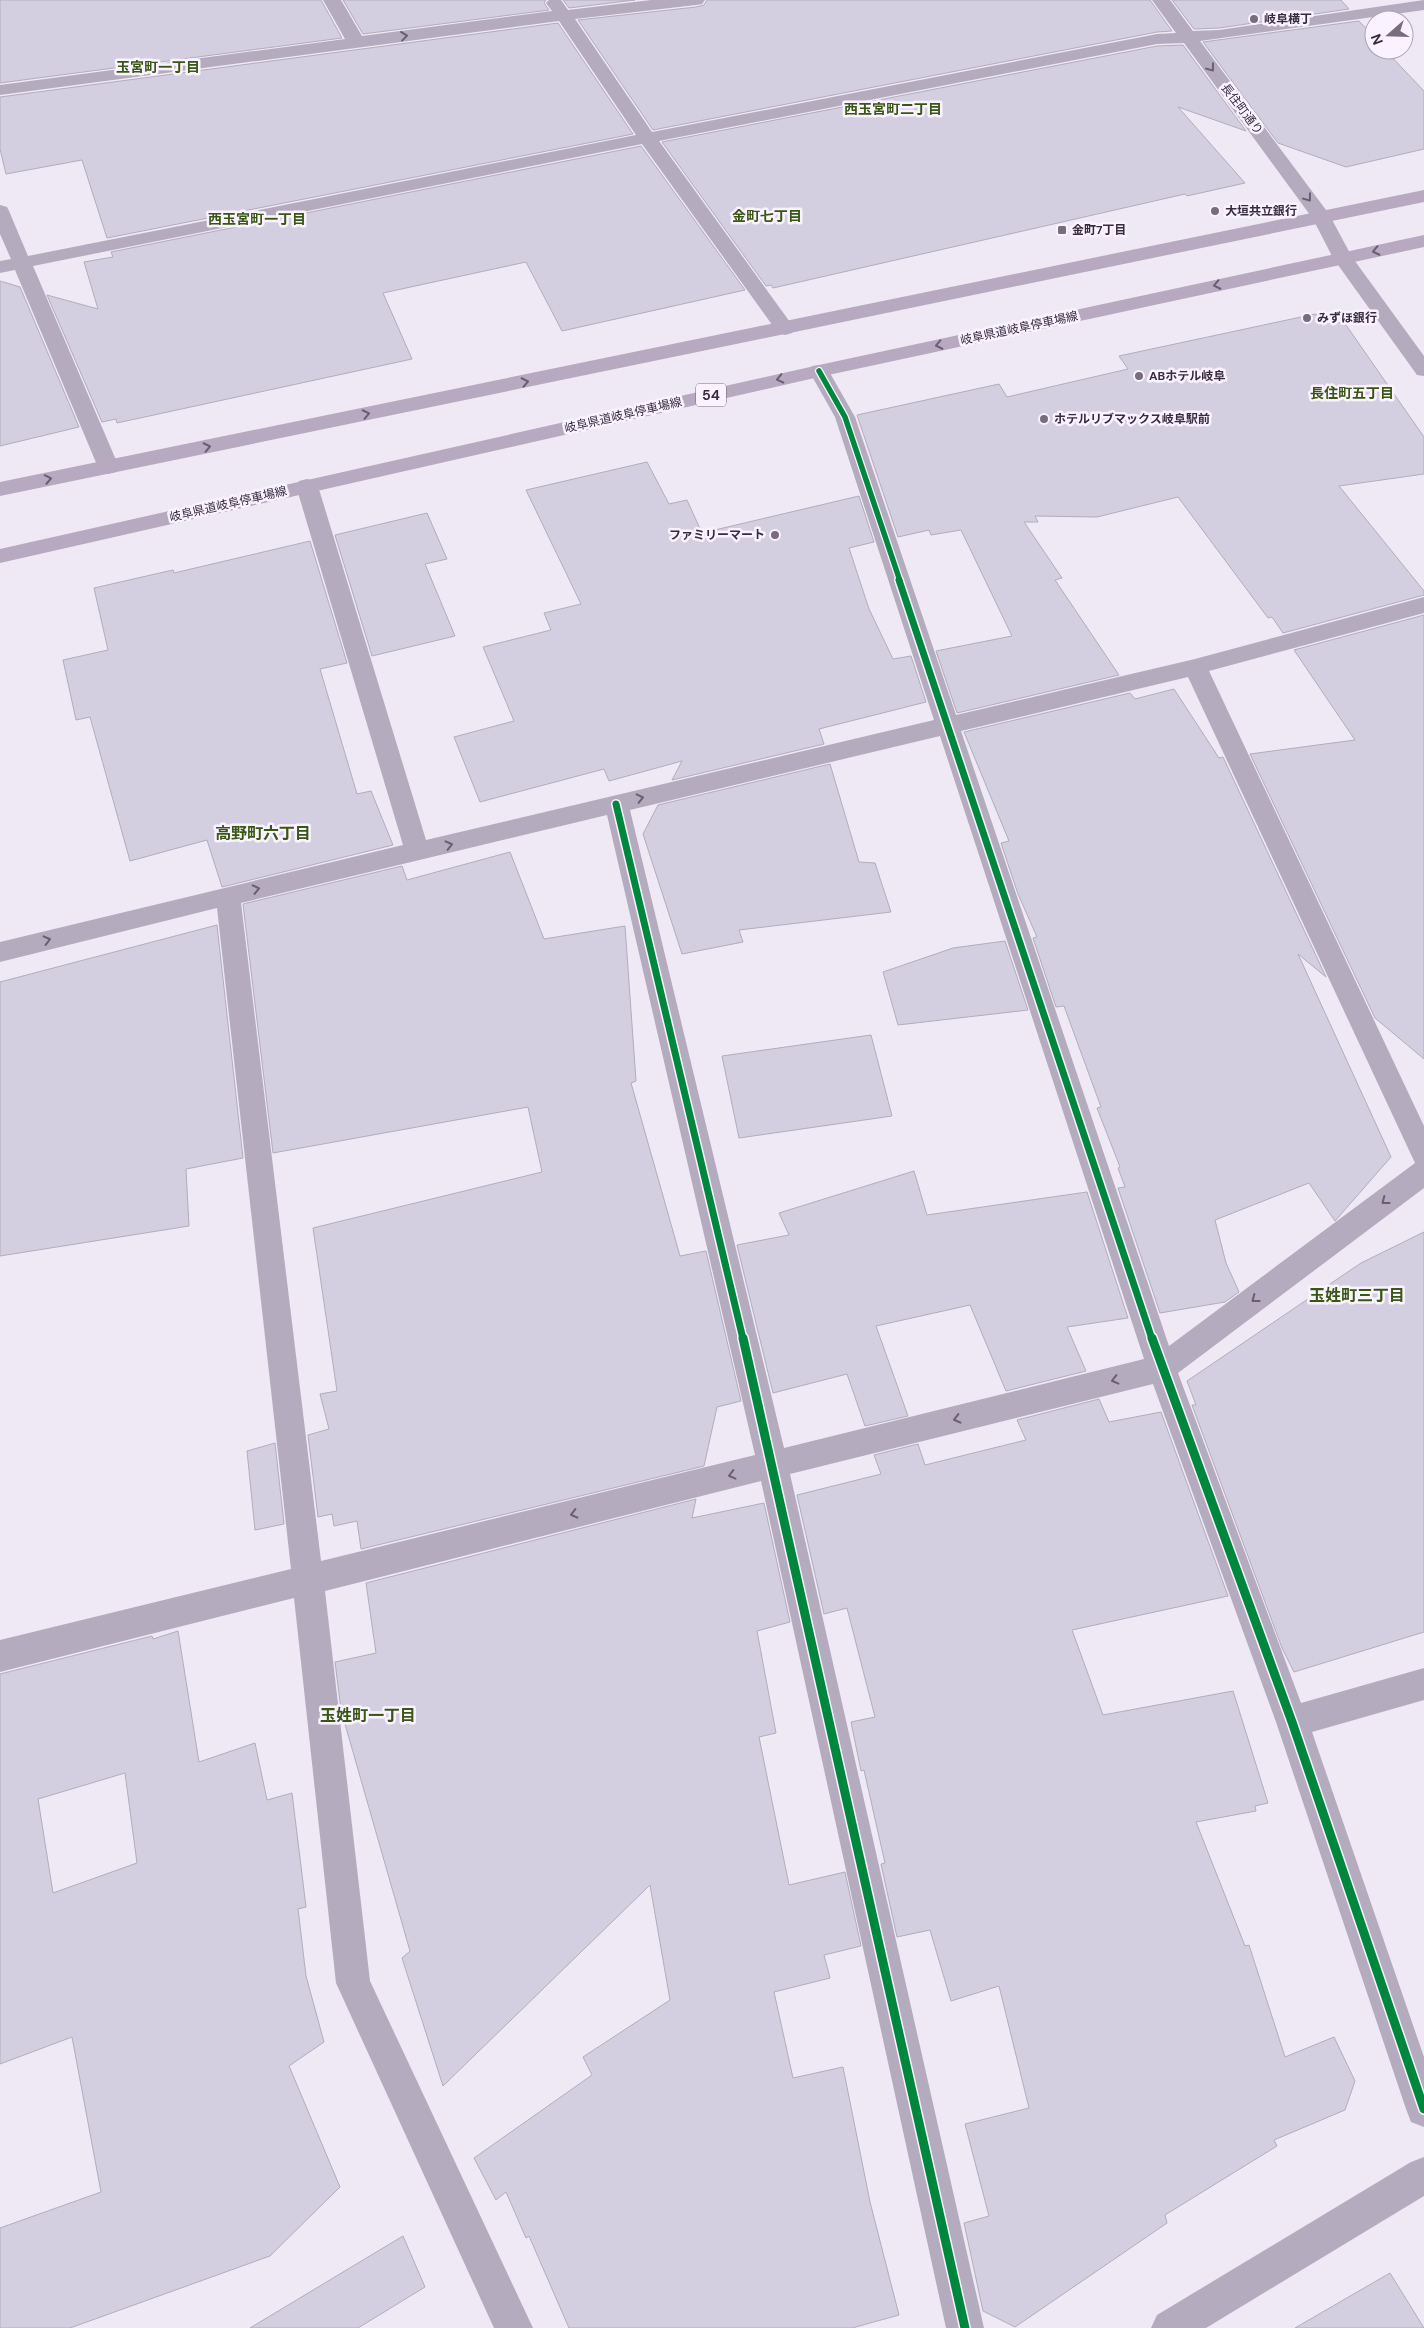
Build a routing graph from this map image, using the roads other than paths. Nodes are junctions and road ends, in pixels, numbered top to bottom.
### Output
1 (332, 0) edge
2 (554, 0) edge
3 (696, 0) edge
4 (1161, 0) edge
5 (1424, 5) edge
6 (564, 16) junction
7 (1188, 37) junction
8 (356, 42) junction
9 (0, 90) edge
10 (647, 138) junction
11 (1424, 196) edge
12 (0, 211) edge
13 (1322, 218) junction
14 (1424, 241) edge
15 (1343, 258) junction
16 (21, 263) junction
17 (0, 267) edge
18 (785, 329) junction
19 (1424, 370) edge
20 (819, 371) junction
21 (108, 467) junction
22 (307, 486) junction
23 (0, 489) edge
24 (0, 556) edge
25 (1424, 605) edge
26 (1195, 668) junction
27 (947, 725) junction
28 (616, 804) junction
29 (417, 852) junction
30 (228, 896) junction
31 (0, 952) edge
32 (1424, 1155) edge
33 (1424, 1172) edge
34 (1162, 1368) junction
35 (773, 1465) junction
36 (308, 1580) junction
37 (0, 1656) edge
38 (1424, 1684) edge
39 (1292, 1722) junction
40 (1424, 2109) edge
41 (1424, 2175) edge
42 (514, 2328) edge
43 (965, 2328) edge
44 (1170, 2328) edge

1 - 8 street
2 - 6 street
3 - 6 street
4 - 7 street, 長住町通り
5 - 7 street
8 -> 6 street
6 - 10 street
7 - 10 street
7 -> 13 street, 長住町通り
8 - 9 street
10 - 16 street
10 - 18 street
11 - 13 main road
12 - 16 street
13 - 15 street, 長住町通り
13 - 18 main road
14 -> 15 main road, 岐阜県道岐阜停車場線 / 54
15 - 19 street, 長住町通り
15 -> 20 main road, 岐阜県道岐阜停車場線 / 54
16 - 17 street
16 - 21 street
21 -> 18 main road
20 -> 22 main road, 岐阜県道岐阜停車場線 / 54
20 - 27 street
23 -> 21 main road
22 - 24 main road, 岐阜県道岐阜停車場線 / 54
22 - 29 street
25 - 26 street
26 - 27 street
26 - 32 street
28 -> 27 street
27 - 34 street
29 -> 28 street
28 - 35 street
30 -> 29 street
31 -> 30 street
30 - 36 street
33 -> 34 street
34 -> 35 street
34 - 39 street
35 -> 36 street
35 - 43 street
36 - 37 street
36 - 42 street
38 - 39 street
39 - 40 street
41 - 44 street

